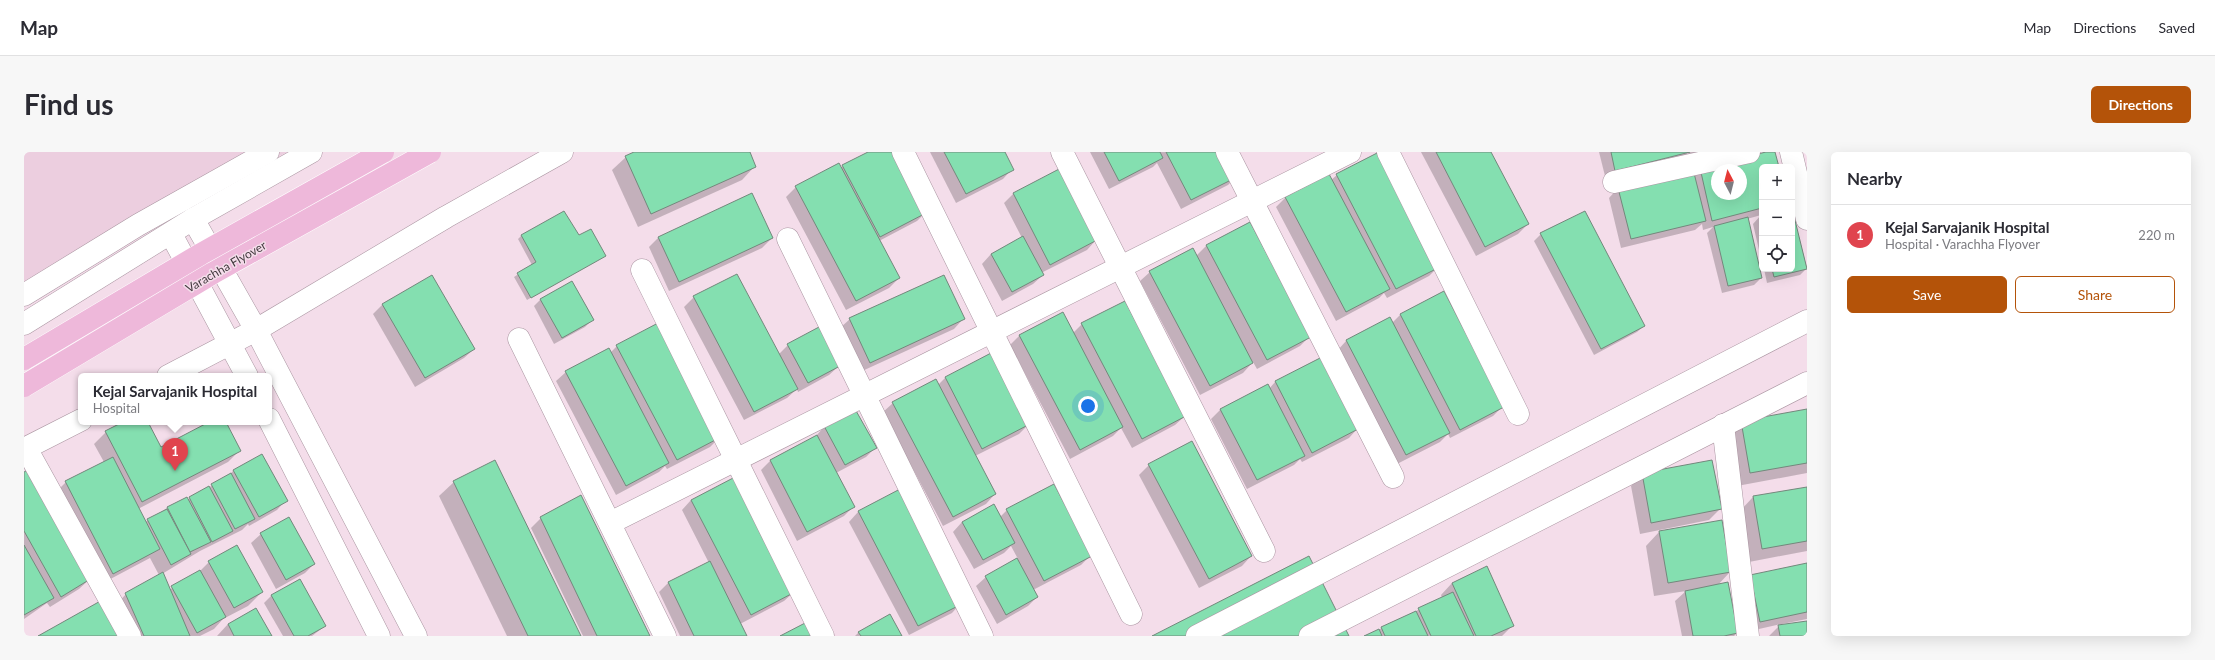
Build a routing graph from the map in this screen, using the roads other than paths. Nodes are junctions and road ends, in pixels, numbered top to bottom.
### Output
1 (268, 152) edge
2 (311, 152) edge
3 (383, 152) edge
4 (430, 152) edge
5 (562, 152) edge
6 (903, 152) edge
7 (1062, 152) edge
8 (1226, 152) edge
9 (1350, 152) edge
10 (1388, 152) edge
11 (1749, 152) edge
12 (1791, 152) edge
13 (1614, 182) dead end
14 (1252, 201) junction
15 (193, 219) junction
16 (1807, 219) edge
17 (171, 234) junction
18 (788, 239) dead end
19 (1121, 267) junction
20 (642, 270) dead end
21 (24, 296) edge
22 (1807, 321) edge
23 (24, 324) edge
24 (256, 330) junction
25 (992, 332) junction
26 (519, 340) dead end
27 (230, 345) junction
28 (24, 359) edge
29 (174, 373) edge
30 (244, 373) edge
31 (1807, 382) edge
32 (24, 386) edge
33 (864, 396) junction
34 (1518, 414) dead end
35 (78, 422) edge
36 (272, 425) edge
37 (1723, 425) junction
38 (25, 448) edge
39 (736, 460) junction
40 (1393, 477) dead end
41 (610, 523) junction
42 (1264, 551) dead end
43 (1131, 614) dead end
44 (130, 636) edge
45 (379, 636) edge
46 (416, 636) edge
47 (665, 636) edge
48 (823, 636) edge
49 (982, 636) edge
50 (1197, 636) edge
51 (1310, 636) edge
52 (1748, 636) edge

1 - 21 street
2 - 15 street
3 - 28 main road, Varachha Flyover, bridge
4 - 32 main road, Varachha Flyover, bridge
5 - 24 street
6 - 25 street
7 - 19 street
8 - 14 street
9 - 14 street
10 - 34 street
11 - 13 street
12 - 16 street
14 - 19 street
14 - 40 street
15 - 17 street
15 - 24 street
17 - 23 street
17 - 27 street
18 - 33 street
19 - 25 street
19 - 42 street
20 - 39 street
22 - 50 street
24 - 27 street
24 - 46 street
25 - 33 street
25 - 43 street
26 - 41 street
27 - 29 street
27 - 30 street
31 - 37 street
33 - 39 street
33 - 49 street
35 - 38 street
36 - 45 street
37 - 51 street
37 - 52 street
38 - 44 street
39 - 41 street
39 - 48 street
41 - 47 street

